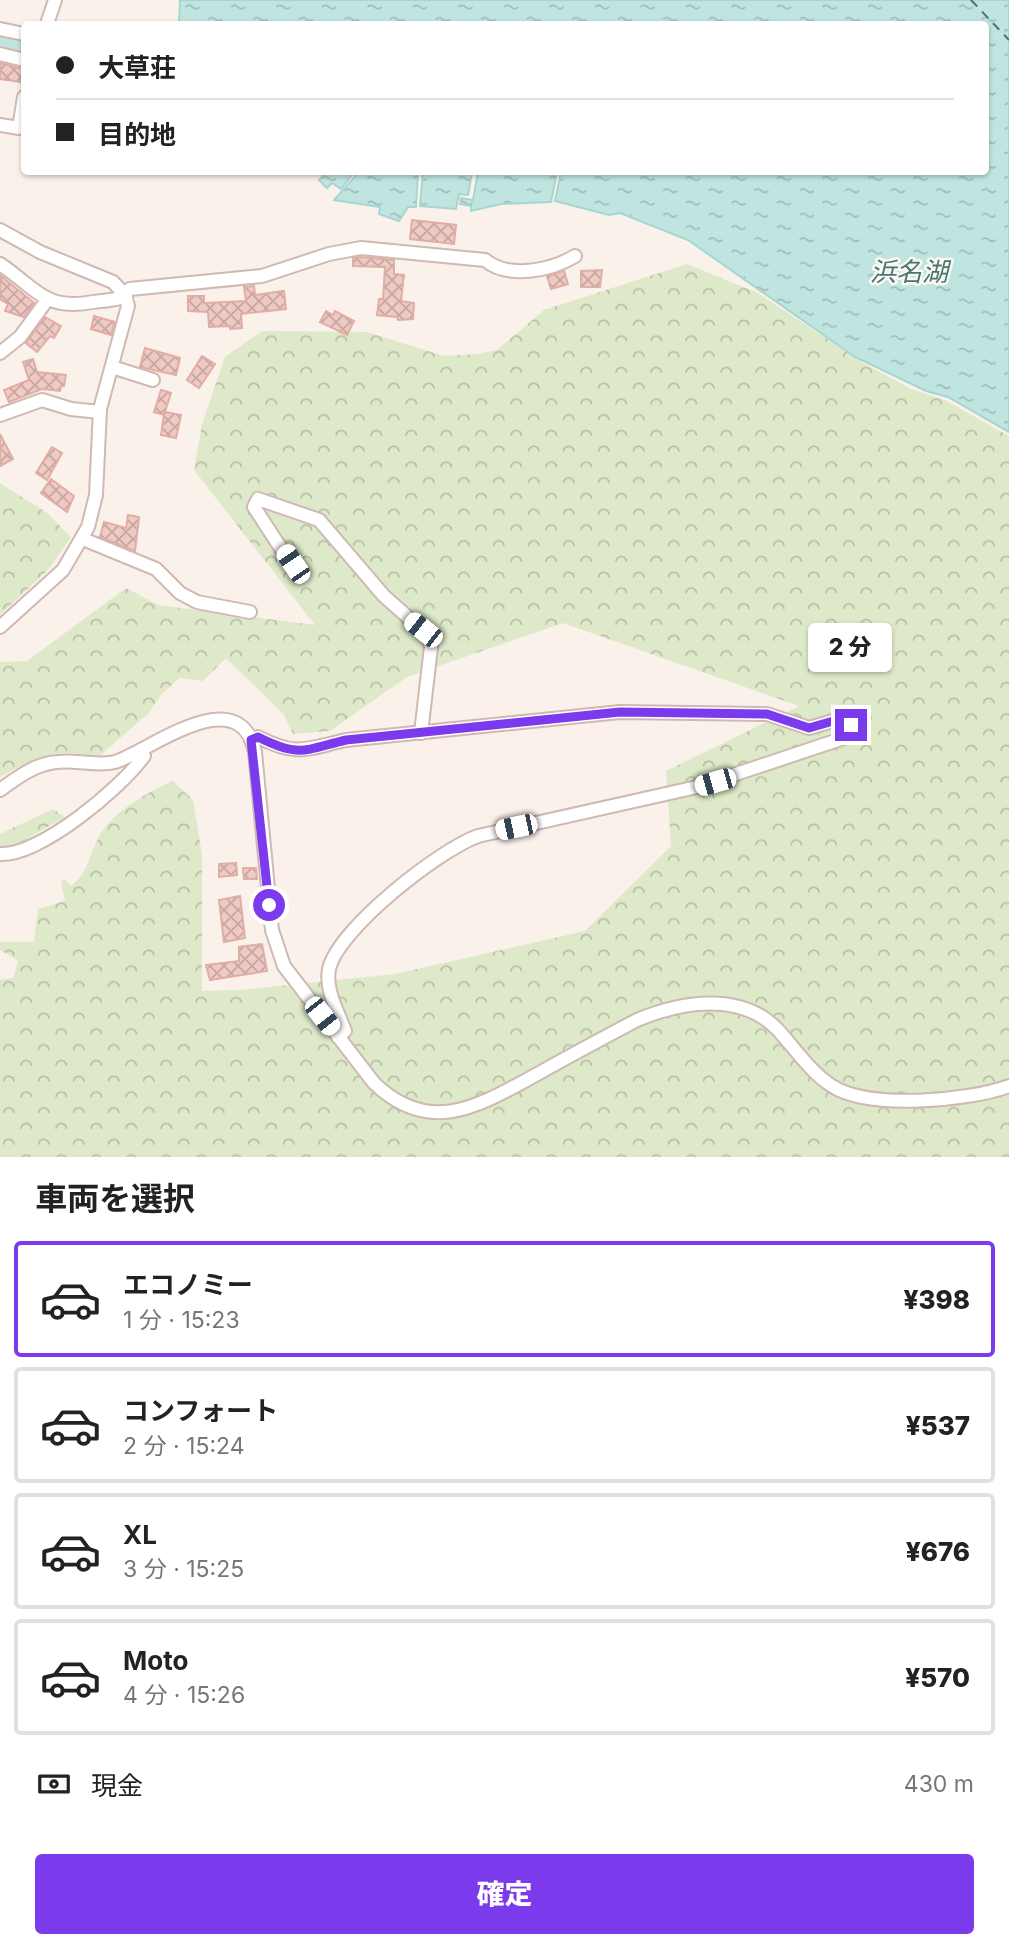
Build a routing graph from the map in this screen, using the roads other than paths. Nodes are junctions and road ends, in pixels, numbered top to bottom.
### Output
1 (55, 0) edge
2 (48, 21) edge
3 (0, 29) edge
4 (21, 33) edge
5 (0, 54) edge
6 (21, 59) edge
7 (21, 116) edge
8 (0, 125) edge
9 (0, 230) edge
10 (575, 256) dead end
11 (0, 264) edge
12 (125, 295) junction
13 (47, 300) junction
14 (0, 353) edge
15 (112, 367) junction
16 (153, 380) dead end
17 (100, 412) junction
18 (0, 415) edge
19 (83, 539) junction
20 (297, 573) dead end
21 (250, 612) dead end
22 (0, 627) edge
23 (421, 733) junction
24 (251, 740) junction
25 (141, 750) junction
26 (0, 790) edge
27 (0, 854) edge
28 (338, 1037) junction
29 (1009, 1086) edge

1 - 2 street
3 - 4 street
5 - 6 street
7 - 8 street
9 - 12 street
10 - 12 street
11 - 13 street
12 - 13 street
12 - 15 street
13 - 14 street
15 - 16 street
15 - 17 street
17 - 18 street
17 - 19 street
19 - 21 street
19 - 22 street
20 - 23 street
23 - 24 street
23 - 28 street
24 - 25 street
24 - 28 street
25 - 26 street
25 - 27 street
28 - 29 street

